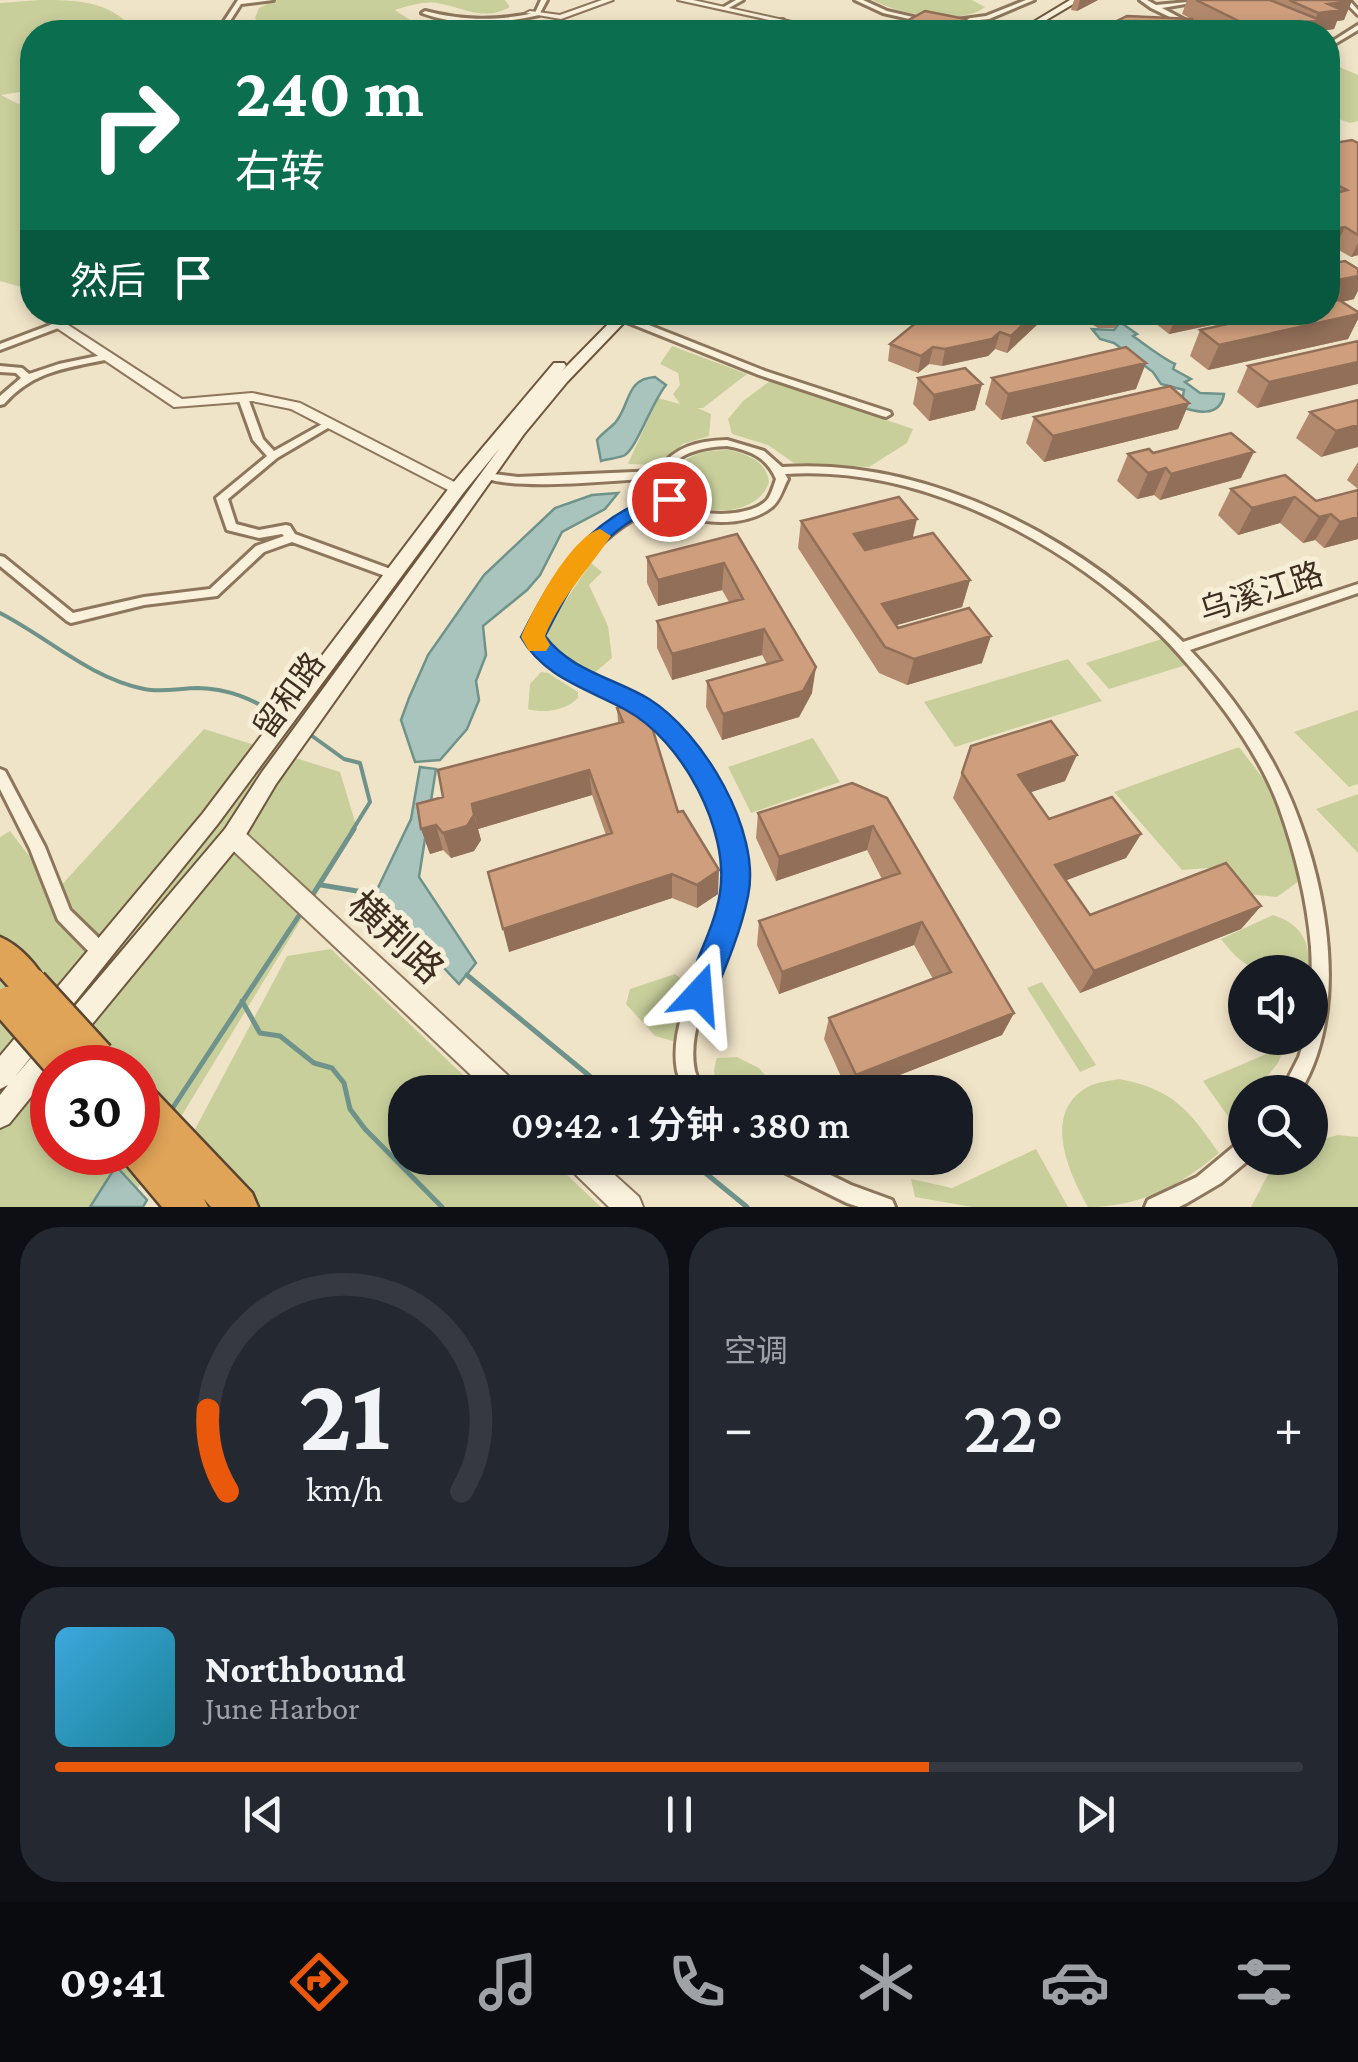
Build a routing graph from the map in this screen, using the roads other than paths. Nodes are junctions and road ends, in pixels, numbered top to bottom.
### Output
1 (270, 0) edge
2 (544, 0) edge
3 (609, 0) edge
4 (682, 0) edge
5 (740, 0) edge
6 (858, 0) edge
7 (1031, 0) edge
8 (1076, 0) edge
9 (1090, 0) edge
10 (1143, 0) edge
11 (1206, 0) edge
12 (1346, 0) edge
13 (239, 2) edge
14 (1151, 7) junction
15 (725, 8) junction
16 (533, 13) junction
17 (1358, 13) edge
18 (424, 14) dead end
19 (453, 20) edge
20 (501, 20) edge
21 (777, 20) edge
22 (924, 20) edge
23 (948, 20) edge
24 (1042, 20) edge
25 (1056, 20) edge
26 (1179, 20) edge
27 (58, 325) joint
28 (604, 325) edge
29 (606, 325) edge
30 (642, 325) edge
31 (0, 347) edge
32 (107, 357) junction
33 (0, 369) edge
34 (26, 377) junction
35 (242, 398) junction
36 (0, 402) edge
37 (886, 414) dead end
38 (328, 425) junction
39 (272, 456) junction
40 (780, 471) junction
41 (662, 474) junction
42 (486, 476) junction
43 (458, 488) junction
44 (669, 499) junction
45 (292, 538) junction
46 (0, 560) edge
47 (392, 574) junction
48 (1358, 588) edge
49 (1181, 648) junction
50 (260, 770) junction
51 (0, 775) edge
52 (233, 836) junction
53 (101, 952) junction
54 (0, 953) edge
55 (13, 994) edge
56 (69, 1045) edge
57 (490, 1075) edge
58 (688, 1075) edge
59 (1297, 1075) edge
60 (0, 1076) edge
61 (0, 1115) edge
62 (160, 1141) edge
63 (160, 1152) edge
64 (1228, 1168) edge
65 (594, 1175) edge
66 (809, 1175) edge
67 (188, 1207) edge
68 (238, 1207) edge
69 (629, 1207) edge
70 (885, 1207) edge
71 (1155, 1207) edge

1 - 13 street
2 - 16 street
3 - 16 main road
4 - 15 main road
5 - 15 street
6 - 22 street
7 - 23 street
8 - 24 main road
9 - 25 main road
10 - 14 street
11 - 14 street
12 - 17 street
14 - 26 street
15 - 21 main road
16 - 20 street
18 - 19 street
27 - 31 street
27 - 32 main road
28 - 43 main road, 留和路
29 - 42 main road, 留和路
30 - 37 street
32 - 34 street
32 - 35 main road
33 - 34 street
34 - 36 street
35 - 38 main road
35 - 39 street
38 - 39 street
38 - 43 main road
39 - 45 street
40 - 41 street
40 - 44 street
40 - 49 street
41 - 42 street
41 - 44 street
42 - 50 main road, 留和路
43 - 47 main road, 留和路
44 - 58 street
45 - 46 street
45 - 47 street
47 - 50 main road, 留和路
48 - 49 street, 乌溪江路
49 - 59 street
50 - 52 main road, 留和路
50 - 53 main road, 留和路
51 - 53 street
52 - 57 main road, 横荆路
52 - 61 main road, 留和路
53 - 60 main road, 留和路
54 - 55 highway
55 - 56 highway, bridge
62 - 68 highway
63 - 67 highway
64 - 71 street
65 - 69 main road
66 - 70 street

